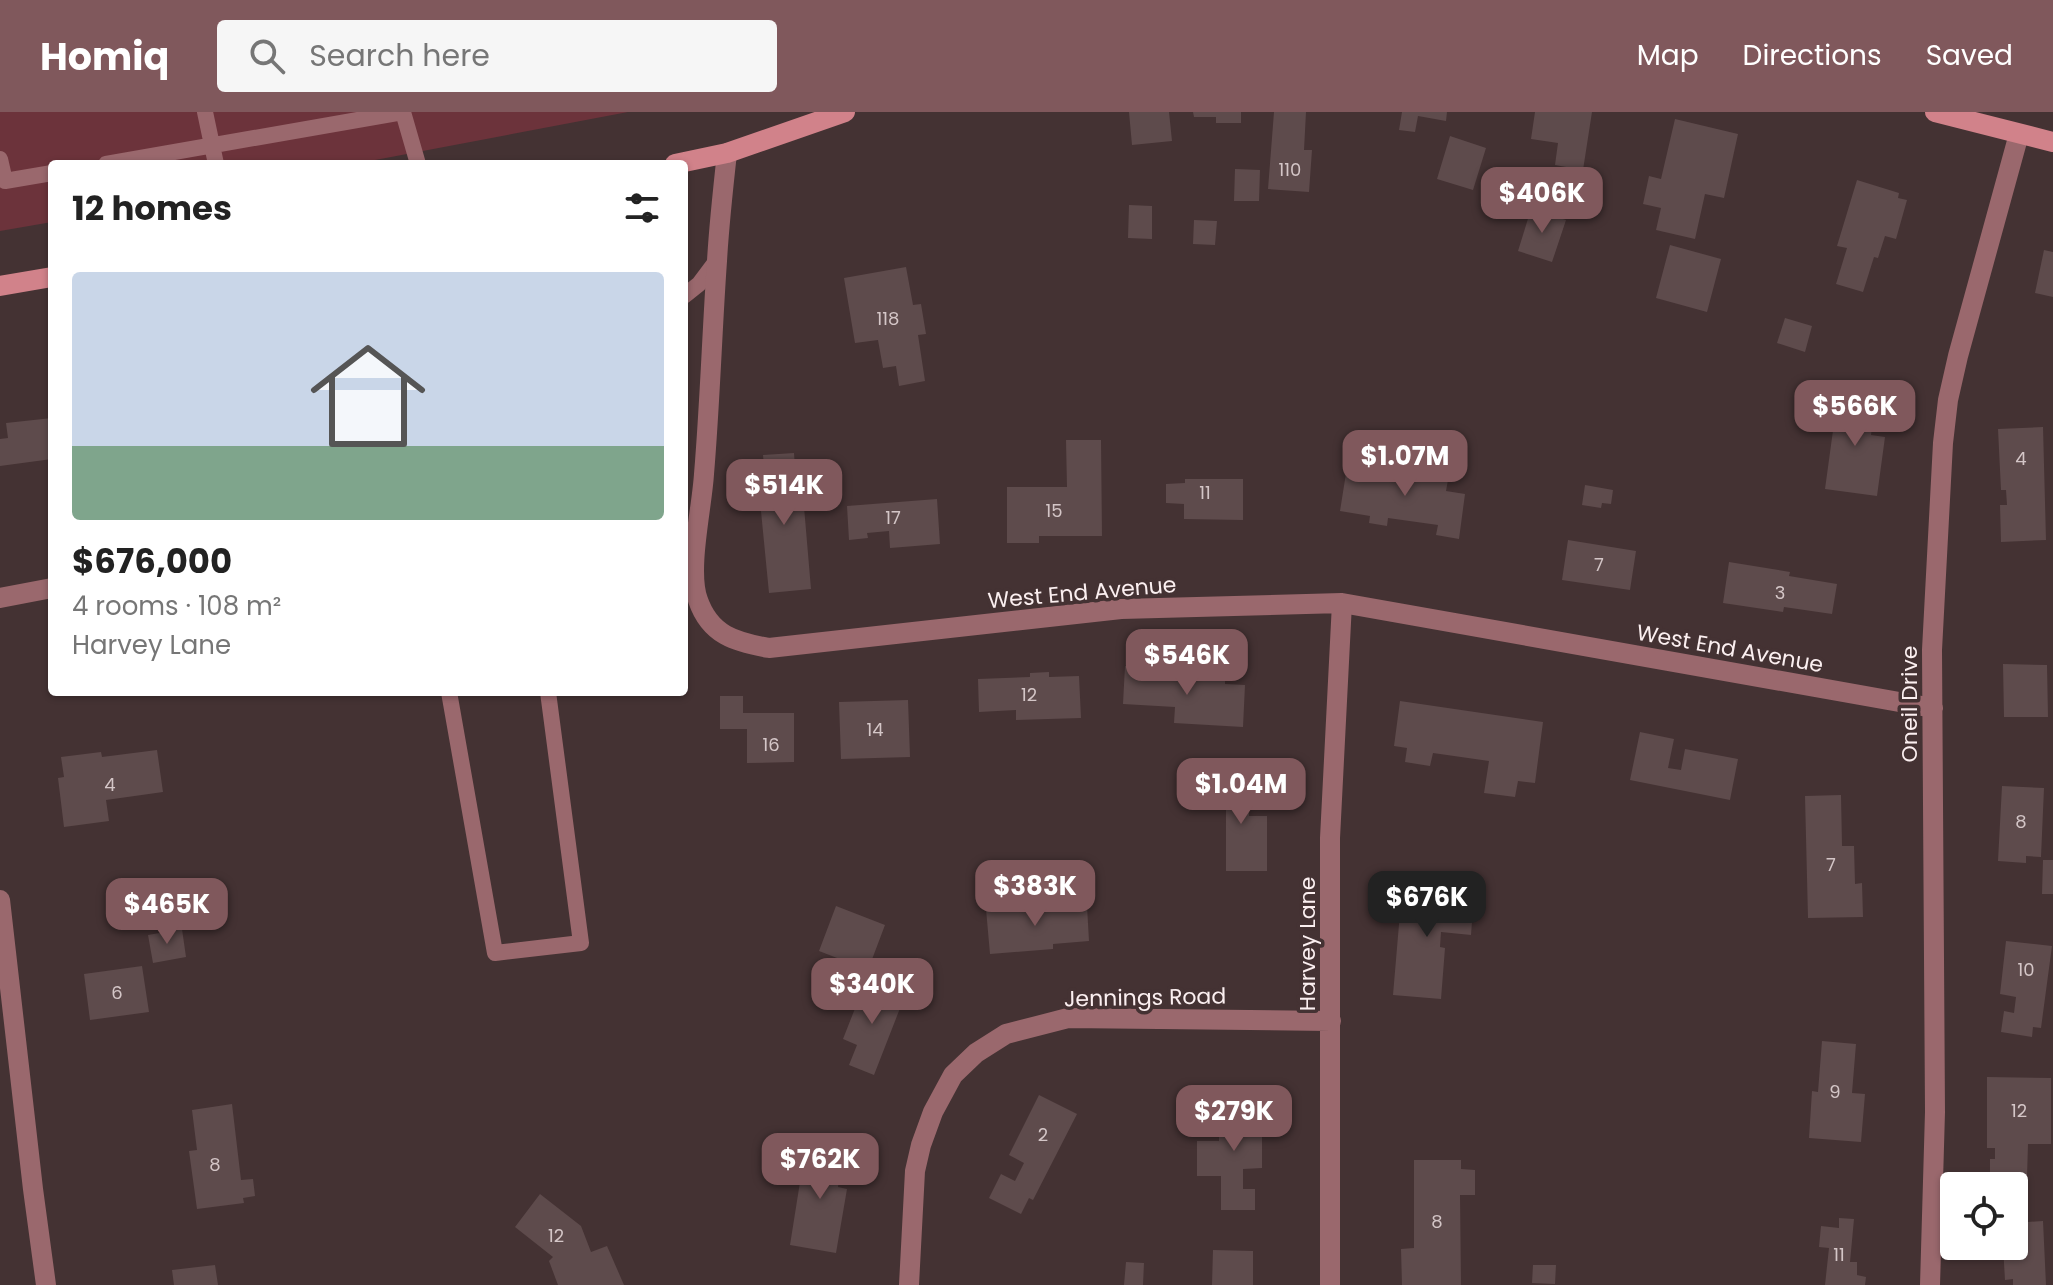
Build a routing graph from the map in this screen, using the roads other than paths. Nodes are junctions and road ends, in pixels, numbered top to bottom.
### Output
1 (205, 112) edge
2 (403, 112) edge
3 (845, 112) edge
4 (1935, 112) edge
5 (2019, 134) junction
6 (2053, 142) edge
7 (211, 146) junction
8 (727, 153) junction
9 (0, 159) edge
10 (129, 160) edge
11 (215, 160) edge
12 (417, 160) edge
13 (688, 161) edge
14 (48, 174) edge
15 (717, 260) junction
16 (48, 278) edge
17 (0, 286) edge
18 (688, 293) edge
19 (48, 589) edge
20 (0, 598) edge
21 (691, 602) edge
22 (1342, 603) junction
23 (450, 696) edge
24 (549, 696) edge
25 (1933, 708) junction
26 (0, 900) edge
27 (1331, 1021) junction
28 (46, 1285) edge
29 (909, 1285) edge
30 (1330, 1285) edge
31 (1930, 1285) edge

1 - 7 lane
2 - 7 lane
2 - 12 lane
3 - 8 main road
4 - 5 main road
5 - 6 main road
5 - 25 street, Oneil Drive
7 - 10 lane
7 - 11 lane
8 - 13 main road
8 - 15 street, West End Avenue
9 - 14 lane
15 - 18 lane
15 - 21 street, West End Avenue
16 - 17 main road
19 - 20 street
21 - 22 street, West End Avenue
22 - 25 street, West End Avenue
22 - 27 street, Harvey Lane
23 - 24 lane
25 - 31 street, Oneil Drive
26 - 28 street
27 - 29 street, Jennings Road
27 - 30 street, Harvey Lane

